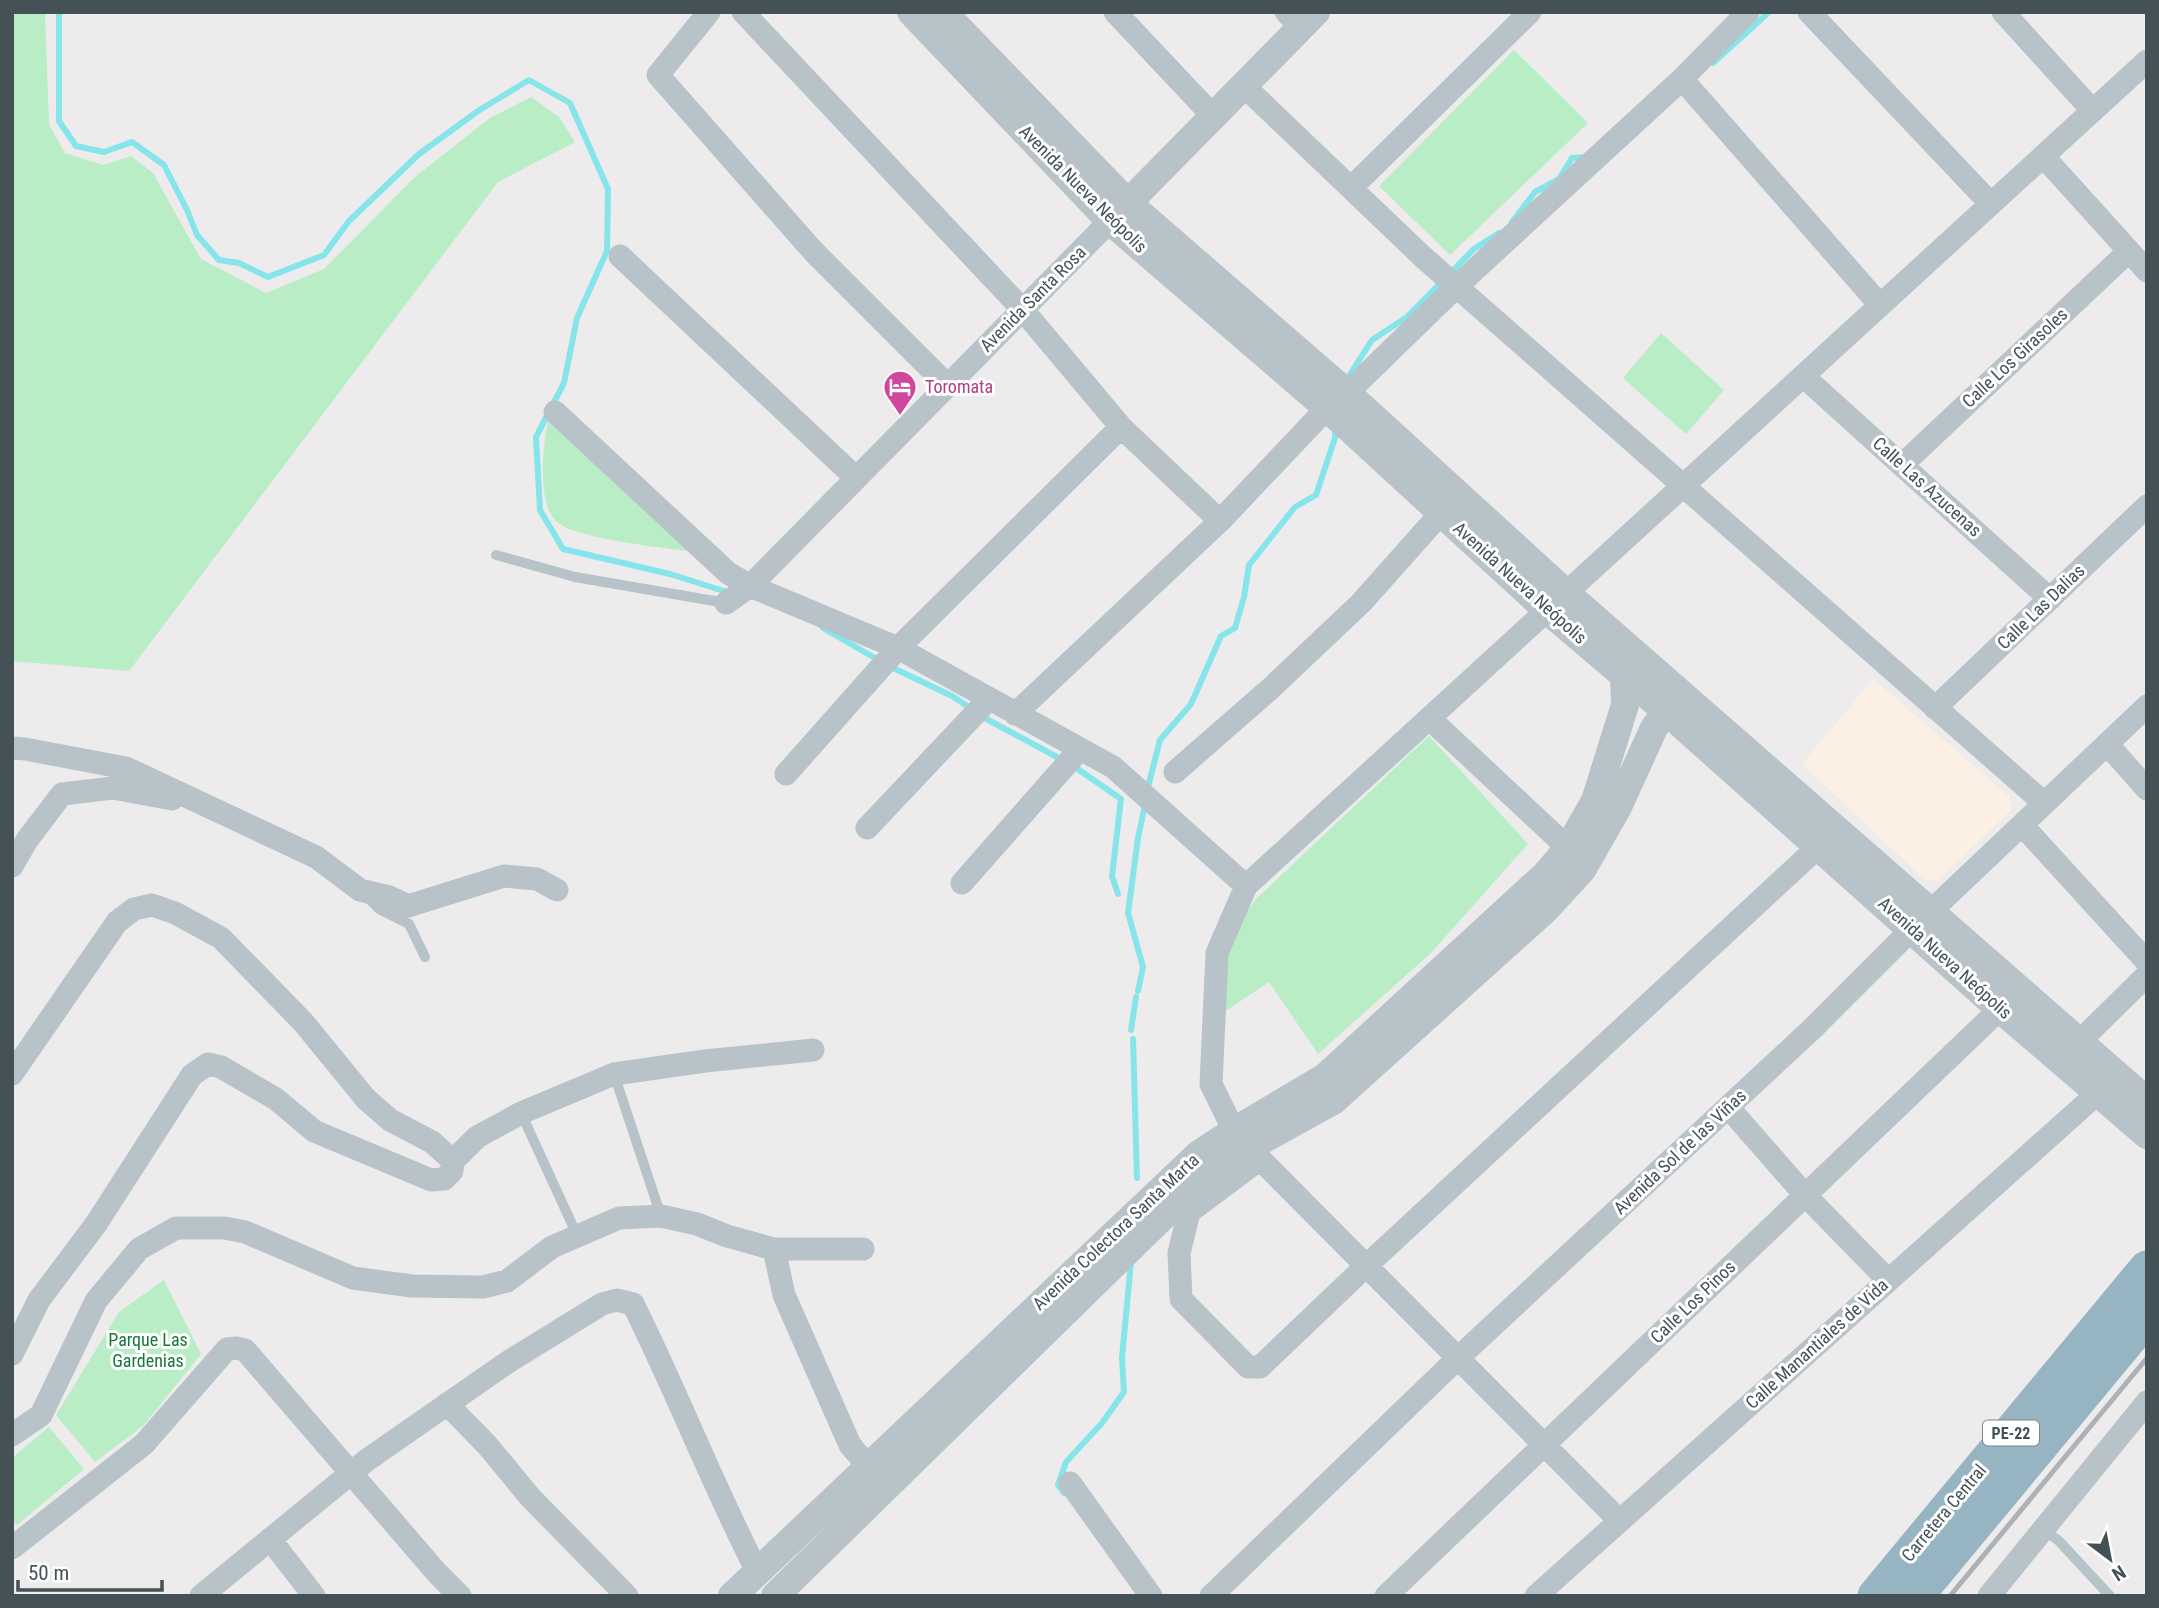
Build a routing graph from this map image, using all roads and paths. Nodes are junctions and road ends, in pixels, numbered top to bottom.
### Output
1 (709, 12) edge
2 (743, 12) edge
3 (911, 12) edge
4 (943, 12) edge
5 (1115, 12) edge
6 (1530, 12) edge
7 (1748, 12) edge
8 (1809, 12) edge
9 (2003, 12) edge
10 (1301, 17) edge
11 (2146, 63) edge
12 (1682, 79) junction
13 (1244, 86) junction
14 (2093, 111) junction
15 (1213, 116) junction
16 (2043, 156) junction
17 (1351, 188) junction
18 (1991, 204) junction
19 (1119, 212) junction
20 (2129, 251) junction
21 (620, 256) dead end
22 (2147, 271) edge
23 (1456, 286) junction
24 (1880, 306) junction
25 (1022, 309) junction
26 (1803, 376) junction
27 (947, 385) junction
28 (1337, 401) junction
29 (555, 412) dead end
30 (1121, 427) junction
31 (1902, 465) junction
32 (856, 478) junction
33 (1683, 486) junction
34 (2147, 506) edge
35 (1441, 513) junction
36 (1220, 521) junction
37 (496, 555) dead end
38 (750, 586) junction
39 (2050, 598) junction
40 (1557, 601) junction
41 (726, 603) joint
42 (898, 648) junction
43 (1624, 675) junction
44 (989, 699) junction
45 (2147, 706) edge
46 (1935, 708) junction
47 (1666, 711) junction
48 (1015, 714) junction
49 (1429, 718) junction
50 (2107, 744) junction
51 (12, 748) edge
52 (1080, 749) junction
53 (1175, 772) dead end
54 (786, 774) dead end
55 (2147, 789) edge
56 (2044, 803) junction
57 (199, 804) junction
58 (2022, 825) junction
59 (867, 828) dead end
60 (1818, 847) junction
61 (1568, 848) junction
62 (12, 866) edge
63 (962, 883) dead end
64 (1246, 886) junction
65 (360, 890) junction
66 (557, 890) dead end
67 (1921, 920) junction
68 (425, 957) dead end
69 (2147, 962) edge
70 (2147, 975) edge
71 (2000, 1009) junction
72 (2079, 1042) junction
73 (813, 1050) dead end
74 (12, 1074) edge
75 (614, 1074) junction
76 (2099, 1092) junction
77 (2147, 1101) edge
78 (1728, 1107) junction
79 (522, 1113) junction
80 (2147, 1135) edge
81 (1247, 1146) junction
82 (453, 1161) junction
83 (1805, 1195) junction
84 (661, 1216) junction
85 (577, 1235) junction
86 (774, 1249) junction
87 (863, 1249) dead end
88 (1366, 1266) junction
89 (2147, 1269) edge
90 (1888, 1280) junction
91 (2147, 1316) edge
92 (12, 1354) edge
93 (1458, 1358) junction
94 (447, 1404) junction
95 (2143, 1413) edge
96 (12, 1435) edge
97 (1544, 1444) junction
98 (869, 1467) junction
99 (351, 1472) junction
100 (1070, 1483) dead end
101 (1619, 1520) junction
102 (2043, 1529) junction
103 (270, 1539) junction
104 (12, 1548) edge
105 (757, 1571) junction
106 (201, 1596) edge
107 (314, 1596) edge
108 (460, 1596) edge
109 (627, 1596) edge
110 (732, 1596) edge
111 (775, 1596) edge
112 (1151, 1596) edge
113 (1211, 1596) edge
114 (1386, 1596) edge
115 (1536, 1596) edge
116 (1876, 1596) edge
117 (1915, 1596) edge
118 (1989, 1596) edge
119 (2110, 1596) edge

1 - 27 street
2 - 25 street
3 - 19 street, Avenida Nueva Neópolis
4 - 19 street, Avenida Nueva Neópolis
5 - 15 street
6 - 17 street
7 - 12 street
8 - 18 street
9 - 14 street
10 - 13 street, Avenida Santa Rosa
11 - 14 street
12 - 23 street
12 - 24 street
13 - 15 street, Avenida Santa Rosa
13 - 17 street
14 - 16 street
15 - 19 street, Avenida Santa Rosa
16 - 18 street
16 - 20 street
17 - 23 street
18 - 24 street
19 - 25 street, Avenida Santa Rosa
19 - 28 street, Avenida Nueva Neópolis
20 - 22 street
20 - 31 street, Calle Los Girasoles
21 - 32 street
23 - 28 street
23 - 33 street
24 - 26 street
25 - 27 street, Avenida Santa Rosa
25 - 30 street
26 - 31 street, Calle Las Azucenas
26 - 33 street
27 - 32 street, Avenida Santa Rosa
28 - 35 street, Avenida Nueva Neópolis
28 - 36 street
28 - 40 street, Avenida Nueva Neópolis
29 - 38 street
30 - 36 street
30 - 42 street
31 - 39 street, Calle Las Azucenas
32 - 38 street, Avenida Santa Rosa
33 - 40 street
33 - 46 street
34 - 39 street, Calle Las Dalias
35 - 40 street, Avenida Nueva Neópolis
35 - 53 street
36 - 48 street
37 - 41 lane
38 - 41 street, Avenida Santa Rosa
38 - 42 street
39 - 46 street, Calle Las Dalias
40 - 43 street, Avenida Nueva Neópolis
40 - 49 street
40 - 67 street, Avenida Nueva Neópolis
42 - 44 street
42 - 54 street
43 - 47 street, Avenida Nueva Neópolis
43 - 61 street, Avenida Colectora Santa Marta
44 - 48 street
44 - 59 street
45 - 50 street, Avenida Sol de las Viñas
46 - 56 street
47 - 60 street, Avenida Nueva Neópolis
47 - 81 street, Avenida Colectora Santa Marta
48 - 52 street
49 - 61 street
49 - 64 street
50 - 55 street
50 - 56 street, Avenida Sol de las Viñas
51 - 57 street
52 - 63 street
52 - 64 street
56 - 58 street, Avenida Sol de las Viñas
57 - 62 street
57 - 65 street
58 - 67 street, Avenida Sol de las Viñas
58 - 69 street
60 - 67 street, Avenida Nueva Neópolis
60 - 88 street
61 - 81 street, Avenida Colectora Santa Marta
64 - 81 street
65 - 66 street
65 - 68 lane
67 - 71 street, Avenida Nueva Neópolis
67 - 72 street, Avenida Nueva Neópolis
67 - 78 street, Avenida Sol de las Viñas
70 - 72 street
71 - 76 street, Avenida Nueva Neópolis
71 - 83 street, Calle Los Pinos
72 - 77 street, Avenida Nueva Neópolis
73 - 75 street
74 - 82 street
75 - 79 street
75 - 84 lane
76 - 80 street, Avenida Nueva Neópolis
76 - 90 street, Calle Manantiales de Vida
78 - 83 street
78 - 93 street, Avenida Sol de las Viñas
79 - 82 street
79 - 85 lane
81 - 88 street
81 - 88 street
81 - 98 street, Avenida Colectora Santa Marta
81 - 111 street, Avenida Colectora Santa Marta
82 - 92 street
83 - 90 street
83 - 97 street, Calle Los Pinos
84 - 85 street
84 - 86 street
85 - 96 street
86 - 87 street
86 - 98 street
88 - 93 street
89 - 116 highway, Carretera Central / PE-22
90 - 101 street, Calle Manantiales de Vida
91 - 117 highway, Carretera Central / PE-22
93 - 97 street
93 - 113 street, Avenida Sol de las Viñas
94 - 99 street
94 - 105 street
94 - 109 street
95 - 102 street
97 - 101 street
97 - 114 street, Calle Los Pinos
98 - 105 street, Avenida Colectora Santa Marta
99 - 103 street
99 - 104 street
99 - 108 street
100 - 112 street
101 - 115 street, Calle Manantiales de Vida
102 - 118 street
102 - 119 lane
103 - 106 street
103 - 107 street
105 - 110 street, Avenida Colectora Santa Marta

